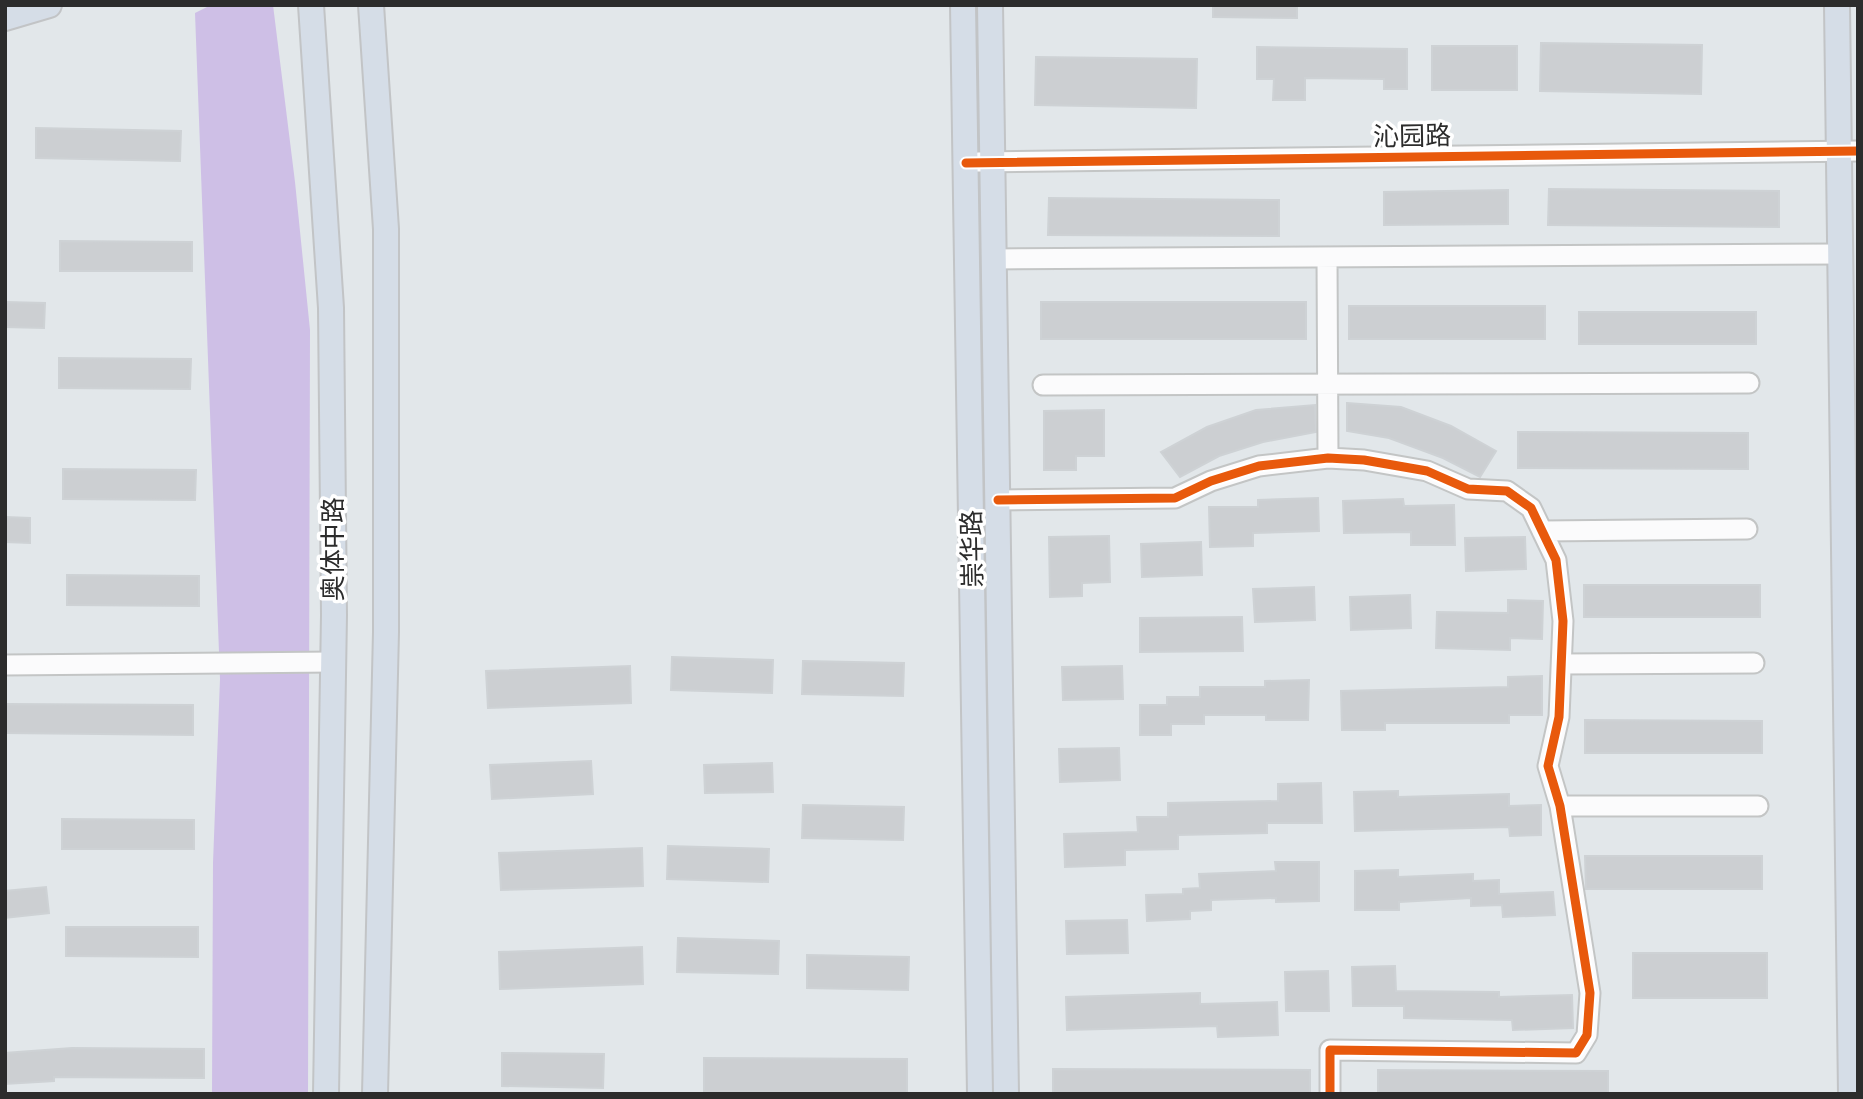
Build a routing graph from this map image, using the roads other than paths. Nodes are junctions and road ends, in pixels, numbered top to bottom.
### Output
1 (49, 5) edge
2 (311, 5) edge
3 (371, 5) edge
4 (963, 5) edge
5 (990, 5) edge
6 (1837, 5) edge
7 (5, 18) edge
8 (1849, 151) edge
9 (992, 162) junction
10 (966, 163) junction
11 (1840, 254) junction
12 (1327, 257) junction
13 (994, 259) junction
14 (1749, 383) dead end
15 (1328, 384) junction
16 (1043, 385) dead end
17 (1328, 458) junction
18 (998, 500) junction
19 (1746, 529) dead end
20 (1542, 531) junction
21 (333, 662) junction
22 (1754, 663) dead end
23 (1562, 664) junction
24 (5, 665) edge
25 (1560, 806) junction
26 (1758, 806) dead end
27 (326, 1094) edge
28 (376, 1094) edge
29 (980, 1094) edge
30 (1006, 1094) edge
31 (1331, 1094) edge
32 (1851, 1094) edge

1 - 7 main road
2 - 21 main road, 奥体中路
3 - 28 main road, 奥体中路
4 - 10 main road, 崇华路
5 - 9 main road, 崇华路
6 - 8 main road
8 - 9 street, 沁园路
8 - 11 main road
9 - 10 street, 沁园路
9 - 13 main road, 崇华路
10 - 29 main road, 崇华路
11 - 12 street
11 - 32 main road
12 - 13 street
12 - 15 street
13 - 18 main road, 崇华路
14 - 15 street
15 - 16 street
15 - 17 street
17 - 18 street
17 - 20 street
18 - 30 main road, 崇华路
19 - 20 street
20 - 23 street
21 - 24 street
21 - 27 main road, 奥体中路
22 - 23 street
23 - 25 street
25 - 26 street
25 - 31 street

